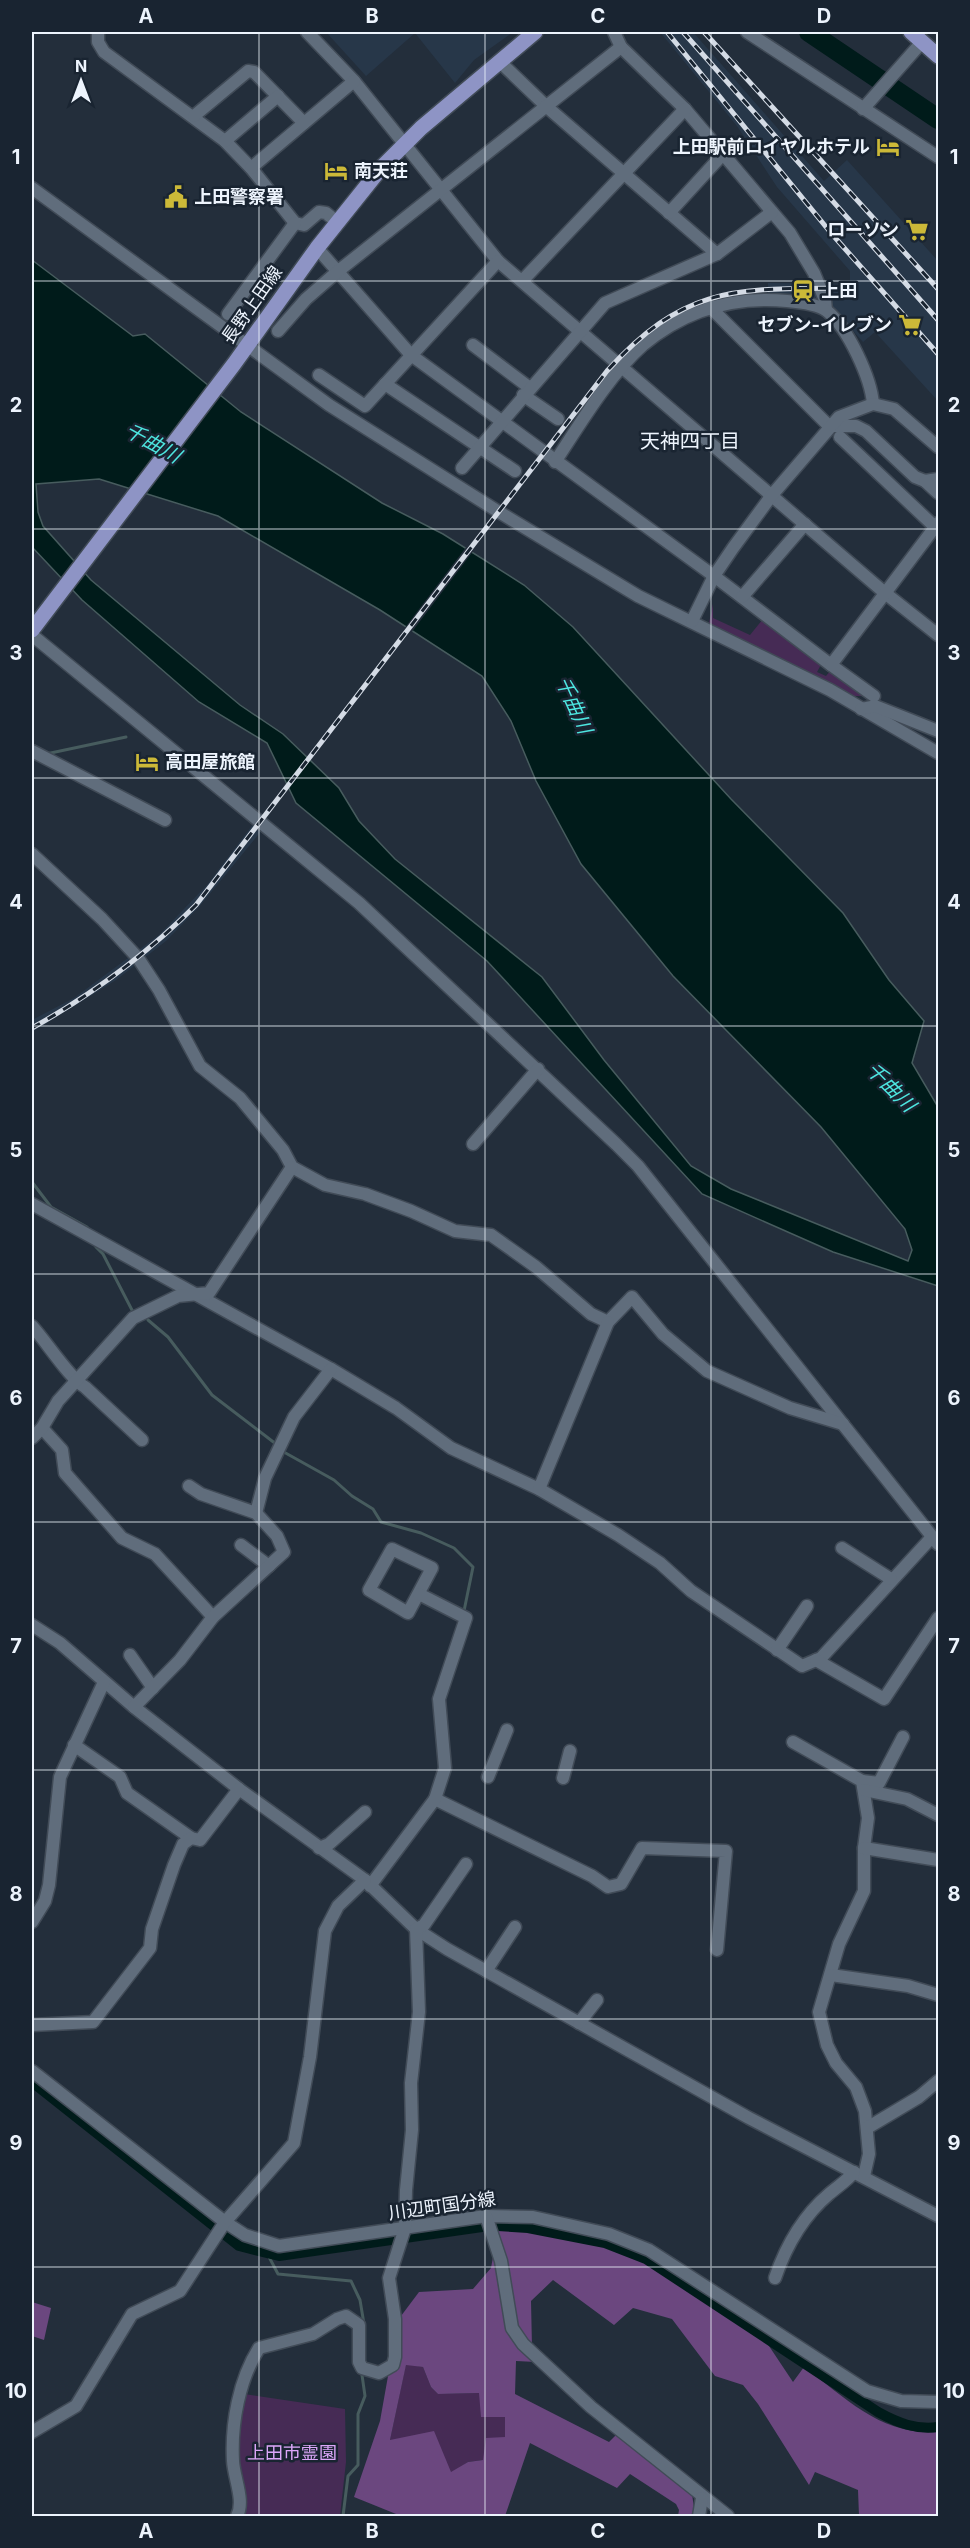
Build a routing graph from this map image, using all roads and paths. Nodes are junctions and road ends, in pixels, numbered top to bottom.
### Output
1 (98, 32) edge
2 (307, 32) edge
3 (534, 32) edge
4 (614, 32) edge
5 (747, 32) edge
6 (916, 37) edge
7 (621, 47) junction
8 (939, 56) edge
9 (499, 61) junction
10 (354, 81) junction
11 (278, 96) junction
12 (547, 107) junction
13 (685, 109) junction
14 (863, 109) junction
15 (194, 116) junction
16 (304, 123) junction
17 (225, 141) junction
18 (404, 145) junction
19 (723, 154) junction
20 (939, 157) edge
21 (251, 168) junction
22 (624, 174) junction
23 (32, 188) edge
24 (441, 191) junction
25 (772, 212) junction
26 (669, 213) junction
27 (337, 222) junction
28 (295, 224) junction
29 (317, 248) junction
30 (717, 254) junction
31 (498, 261) junction
32 (337, 272) junction
33 (522, 281) junction
34 (710, 307) junction
35 (826, 310) junction
36 (228, 314) dead end
37 (581, 330) junction
38 (278, 331) dead end
39 (248, 344) junction
40 (473, 345) dead end
41 (411, 356) junction
42 (622, 368) junction
43 (319, 375) dead end
44 (385, 384) junction
45 (527, 391) junction
46 (870, 405) junction
47 (558, 419) dead end
48 (502, 421) junction
49 (830, 426) junction
50 (866, 431) junction
51 (840, 436) dead end
52 (480, 447) junction
53 (939, 447) edge
54 (892, 456) junction
55 (555, 462) junction
56 (462, 468) dead end
57 (515, 471) dead end
58 (877, 471) junction
59 (939, 479) edge
60 (925, 481) junction
61 (939, 493) edge
62 (772, 495) junction
63 (805, 524) junction
64 (937, 525) edge
65 (714, 576) junction
66 (885, 593) junction
67 (742, 597) junction
68 (692, 621) junction
69 (939, 635) edge
70 (34, 637) edge
71 (831, 665) junction
72 (874, 696) dead end
73 (861, 709) junction
74 (939, 731) edge
75 (32, 751) edge
76 (939, 753) edge
77 (165, 820) dead end
78 (32, 854) edge
79 (538, 1069) junction
80 (473, 1144) dead end
81 (292, 1167) junction
82 (32, 1204) edge
83 (196, 1295) junction
84 (608, 1322) junction
85 (32, 1326) edge
86 (331, 1370) junction
87 (75, 1381) junction
88 (843, 1424) junction
89 (42, 1428) junction
90 (32, 1438) edge
91 (142, 1440) dead end
92 (189, 1486) dead end
93 (539, 1489) junction
94 (256, 1513) junction
95 (935, 1540) edge
96 (241, 1545) dead end
97 (842, 1548) dead end
98 (269, 1566) junction
99 (891, 1579) junction
100 (419, 1594) junction
101 (807, 1606) dead end
102 (213, 1617) junction
103 (939, 1618) edge
104 (32, 1625) edge
105 (777, 1650) junction
106 (130, 1655) dead end
107 (816, 1660) junction
108 (104, 1682) junction
109 (153, 1688) junction
110 (134, 1707) junction
111 (507, 1730) dead end
112 (903, 1737) dead end
113 (793, 1742) dead end
114 (74, 1745) junction
115 (570, 1751) dead end
116 (489, 1777) dead end
117 (563, 1778) dead end
118 (863, 1786) junction
119 (239, 1789) junction
120 (435, 1799) junction
121 (365, 1812) dead end
122 (939, 1815) edge
123 (191, 1838) junction
124 (319, 1848) junction
125 (864, 1848) junction
126 (939, 1860) edge
127 (466, 1864) dead end
128 (367, 1883) junction
129 (32, 1922) edge
130 (515, 1927) dead end
131 (416, 1929) junction
132 (717, 1950) dead end
133 (486, 1971) junction
134 (831, 1975) junction
135 (939, 1995) edge
136 (597, 2000) dead end
137 (579, 2023) junction
138 (32, 2025) edge
139 (32, 2071) edge
140 (939, 2081) edge
141 (867, 2128) junction
142 (859, 2174) junction
143 (486, 2216) junction
144 (939, 2216) edge
145 (225, 2222) junction
146 (401, 2236) junction
147 (775, 2278) dead end
148 (939, 2402) edge
149 (32, 2432) edge
150 (702, 2498) junction
151 (237, 2517) edge
152 (699, 2517) edge
153 (728, 2517) edge

1 - 15 street
2 - 10 street
3 - 9 main road, 長野上田線
4 - 7 street
5 - 14 street
6 - 8 main road
6 - 14 street
7 - 12 street
7 - 13 street
9 - 12 street
9 - 18 main road, 長野上田線
10 - 16 street
10 - 18 street
11 - 15 street
11 - 16 street
11 - 17 street
12 - 22 street
12 - 24 street
13 - 19 street
13 - 22 street
14 - 20 street
15 - 17 street
16 - 21 street
17 - 21 street
18 - 24 street
18 - 27 main road, 長野上田線
19 - 25 street
19 - 26 street
21 - 28 street
22 - 26 street
22 - 33 street
23 - 39 street
24 - 31 street
24 - 32 street
25 - 30 street
25 - 35 street
26 - 30 street
27 - 28 street
27 - 29 main road, 長野上田線
28 - 36 street
29 - 32 street
29 - 39 main road, 長野上田線
30 - 37 street
31 - 33 street
31 - 41 street
32 - 38 street
32 - 41 street
33 - 37 street
34 - 35 street
34 - 42 street
34 - 49 street
35 - 46 street
37 - 42 street
37 - 45 street
39 - 68 street
39 - 70 main road, 長野上田線
40 - 45 street
41 - 44 street
41 - 48 street
42 - 55 street
42 - 62 street
43 - 44 street
44 - 52 street
45 - 47 street
45 - 48 street
46 - 49 street
46 - 50 street
46 - 53 street
48 - 52 street
48 - 55 street
49 - 50 street
49 - 62 street
50 - 54 street
51 - 58 street
52 - 56 street
52 - 57 street
54 - 58 street
54 - 60 street
55 - 65 street
58 - 64 street
59 - 60 street
60 - 61 street
62 - 63 street
62 - 65 street
63 - 66 street
63 - 67 street
64 - 66 street
65 - 67 street
65 - 68 street
66 - 69 street
66 - 71 street
67 - 71 street
68 - 73 street
70 - 79 street
71 - 72 street
73 - 74 street
73 - 76 street
75 - 77 street
78 - 81 street
79 - 80 street
79 - 88 street
81 - 83 street
81 - 84 street
82 - 83 street
83 - 86 street
83 - 87 street
84 - 88 street
84 - 93 street
85 - 87 street
86 - 93 street
86 - 94 street
87 - 89 street
87 - 91 street
88 - 95 street
89 - 90 street
89 - 102 street
92 - 94 street
93 - 105 street
94 - 98 street
95 - 99 street
96 - 98 street
97 - 99 street
98 - 102 street
99 - 107 street
100 - 100 street
100 - 120 street
101 - 105 street
102 - 109 street
103 - 107 street
104 - 108 street
105 - 107 street
106 - 109 street
108 - 110 street
108 - 114 street
109 - 110 street
110 - 119 street
111 - 116 street
112 - 118 street
113 - 118 street
114 - 123 street
114 - 129 street
115 - 117 street
118 - 122 street
118 - 125 street
119 - 123 street
119 - 124 street
120 - 128 street
120 - 132 street
121 - 124 street
123 - 138 street
124 - 128 street
125 - 126 street
125 - 134 street
127 - 131 street
128 - 131 street
128 - 145 street
130 - 133 street
131 - 133 street
131 - 146 street
133 - 137 street
134 - 135 street
134 - 141 street
136 - 137 street
137 - 142 street
139 - 145 street, 川辺町国分線
140 - 141 street
141 - 142 street
142 - 144 street
142 - 147 street
143 - 146 street, 川辺町国分線
143 - 148 street, 川辺町国分線
143 - 150 street
145 - 146 street, 川辺町国分線
145 - 149 street
146 - 151 street
150 - 152 street
150 - 153 street

